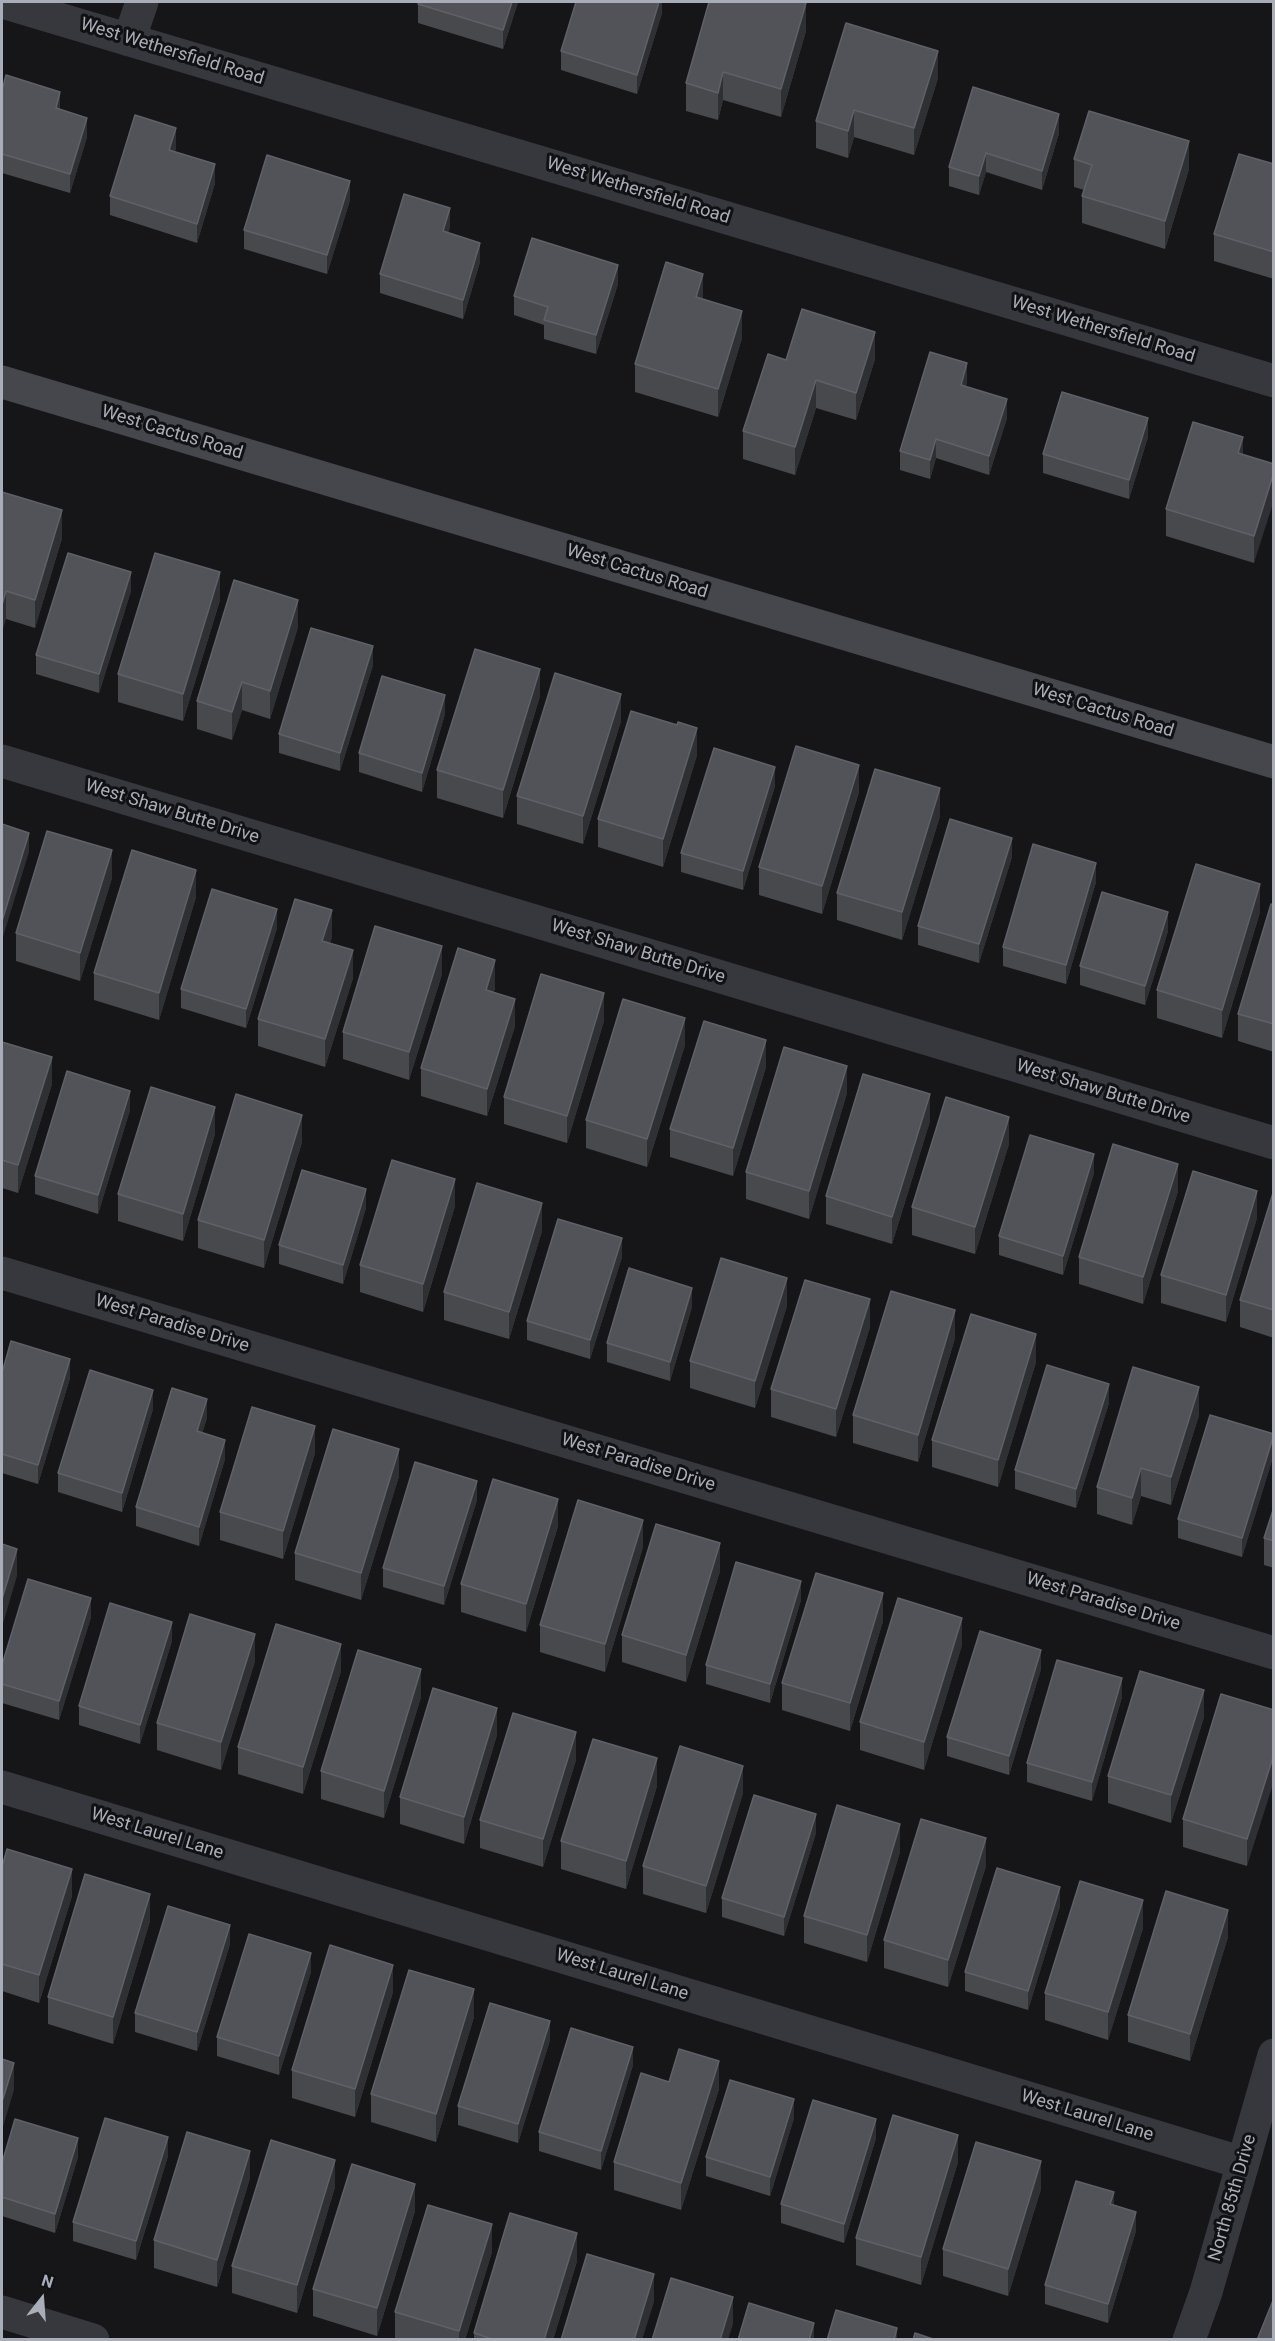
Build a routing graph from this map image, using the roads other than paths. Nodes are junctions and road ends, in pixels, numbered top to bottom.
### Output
1 (2, 2) edge
2 (142, 2) edge
3 (129, 40) junction
4 (1274, 381) edge
5 (2, 382) edge
6 (2, 761) edge
7 (1274, 762) edge
8 (1274, 1143) edge
9 (2, 1274) edge
10 (1274, 1653) edge
11 (2, 1787) edge
12 (1274, 2055) edge
13 (1243, 2163) junction
14 (2, 2312) edge
15 (93, 2340) edge
16 (1188, 2340) edge

1 - 3 street, West Wethersfield Road
2 - 3 street
3 - 4 street, West Wethersfield Road
5 - 7 main road, West Cactus Road
6 - 8 street, West Shaw Butte Drive
9 - 10 street, West Paradise Drive
11 - 13 street, West Laurel Lane
12 - 13 street, North 85th Drive
13 - 16 street, North 85th Drive
14 - 15 street

